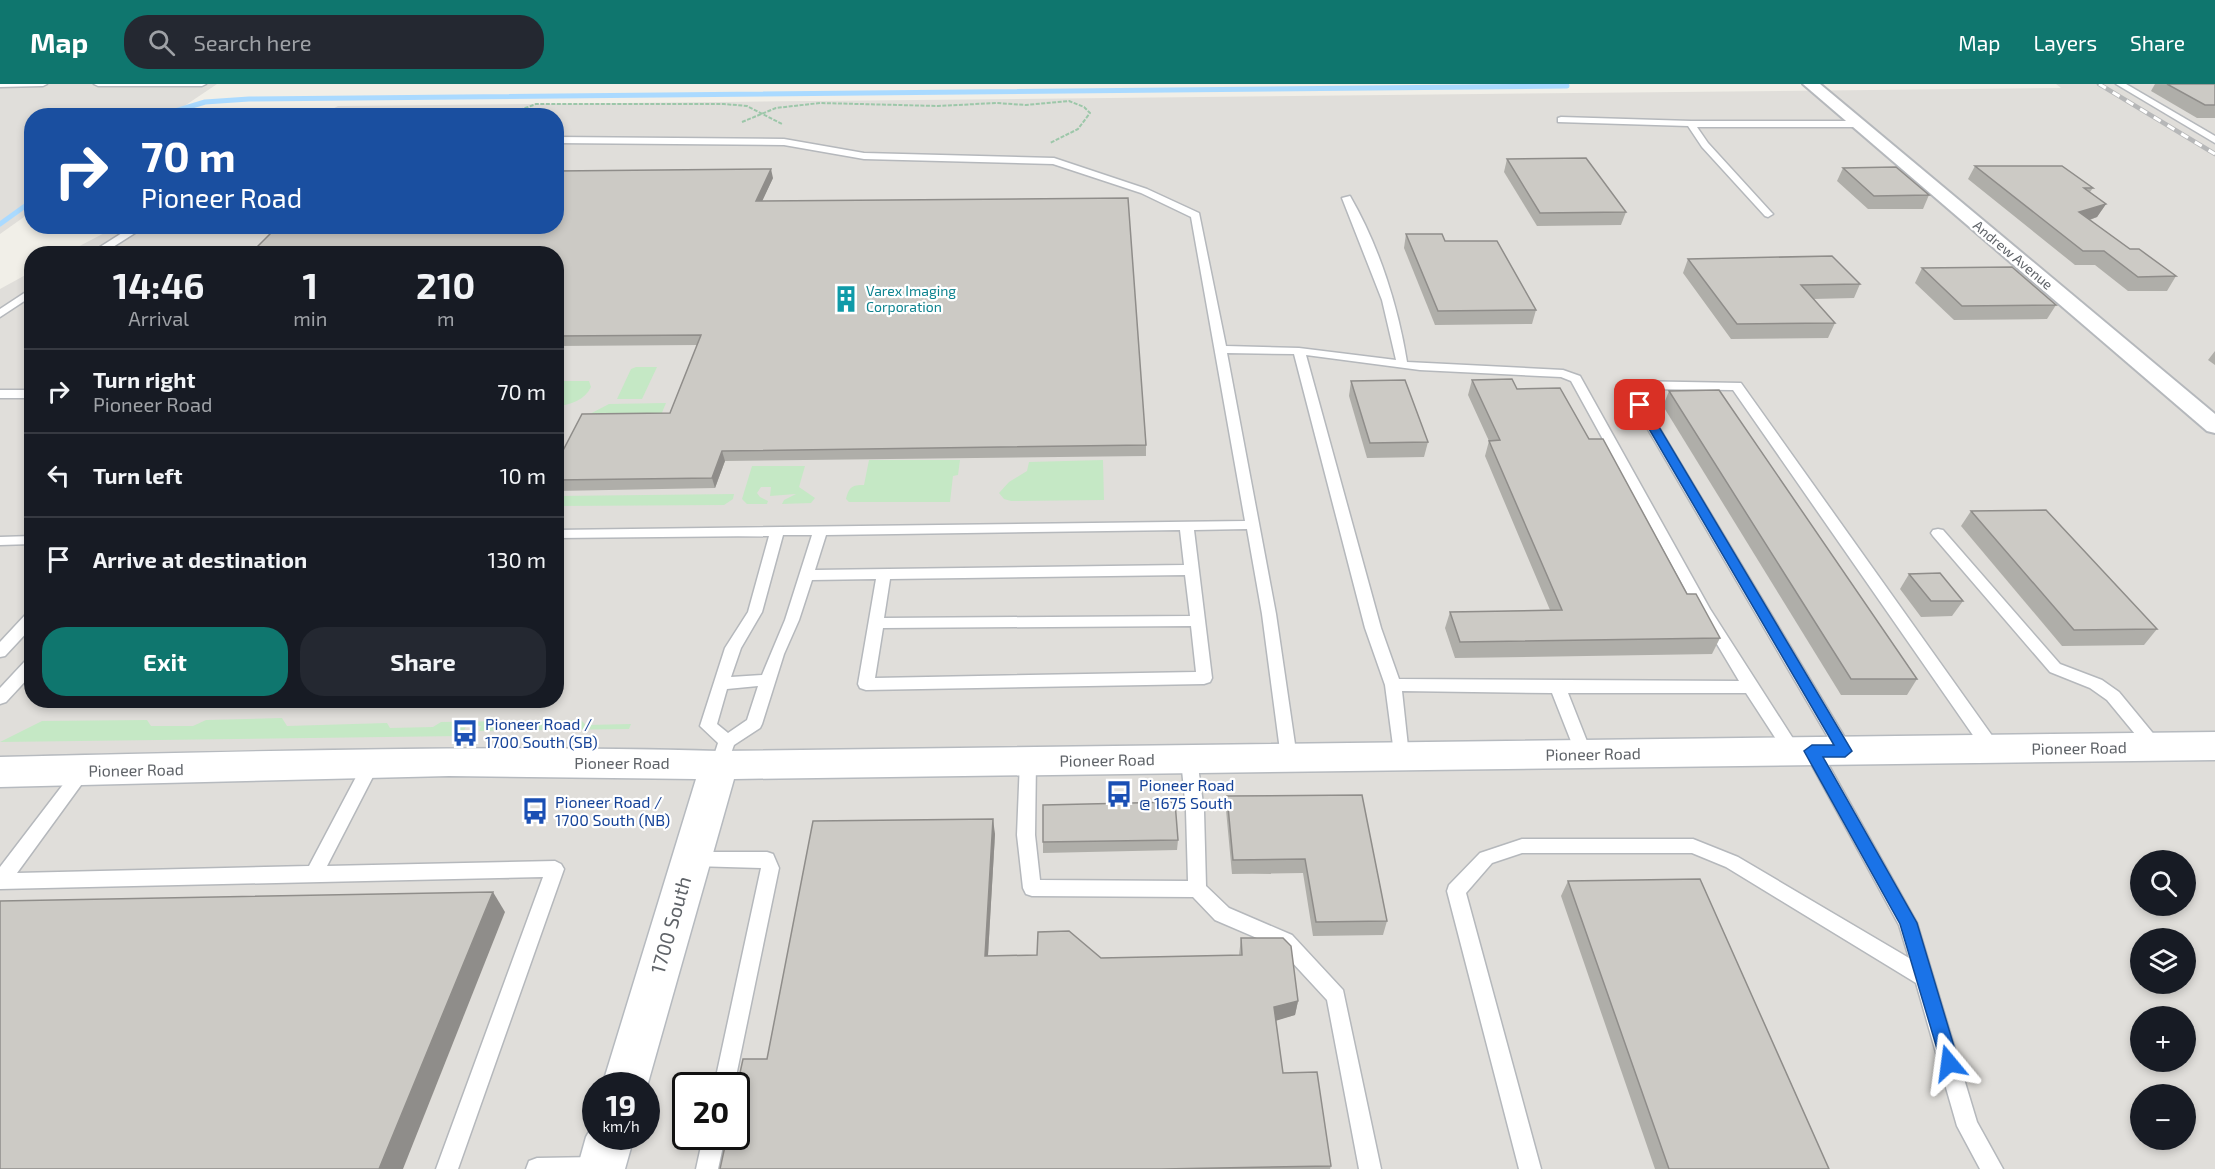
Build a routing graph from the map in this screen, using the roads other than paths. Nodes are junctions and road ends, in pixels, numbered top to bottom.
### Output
1 (42, 84) edge
2 (50, 84) edge
3 (98, 84) edge
4 (202, 84) edge
5 (1811, 84) edge
6 (2120, 84) edge
7 (0, 85) edge
8 (1561, 120) dead end
9 (1691, 124) junction
10 (1859, 124) junction
11 (564, 140) edge
12 (2215, 140) edge
13 (1347, 198) dead end
14 (1768, 214) dead end
15 (128, 234) edge
16 (107, 246) edge
17 (24, 297) edge
18 (0, 314) edge
19 (1220, 349) junction
20 (1299, 351) junction
21 (1402, 364) junction
22 (0, 394) edge
23 (24, 394) edge
24 (2215, 426) edge
25 (1252, 525) junction
26 (1186, 526) junction
27 (777, 531) junction
28 (820, 531) junction
29 (1938, 533) dead end
30 (564, 534) edge
31 (24, 540) edge
32 (0, 541) edge
33 (1191, 570) junction
34 (884, 574) junction
35 (806, 575) junction
36 (1198, 621) junction
37 (876, 623) junction
38 (24, 626) edge
39 (0, 652) edge
40 (24, 672) edge
41 (767, 680) junction
42 (720, 684) junction
43 (1393, 685) junction
44 (1558, 687) junction
45 (1750, 687) junction
46 (0, 698) edge
47 (2215, 746) edge
48 (2155, 747) junction
49 (1992, 749) junction
50 (1817, 751) junction
51 (723, 753) junction
52 (1584, 754) junction
53 (1401, 756) junction
54 (1289, 758) junction
55 (1189, 759) junction
56 (1028, 761) junction
57 (371, 765) junction
58 (84, 770) junction
59 (0, 772) edge
60 (691, 859) junction
61 (314, 874) junction
62 (1, 881) edge
63 (1197, 889) junction
64 (1925, 978) junction
65 (629, 1072) edge
66 (727, 1072) edge
67 (606, 1150) edge
68 (711, 1150) edge
69 (447, 1169) edge
70 (537, 1169) edge
71 (601, 1169) edge
72 (707, 1169) edge
73 (1370, 1169) edge
74 (1530, 1169) edge
75 (1992, 1169) edge

1 - 2 lane
1 - 7 lane
3 - 4 lane
5 - 10 street, Andrew Avenue
6 - 12 lane
8 - 9 lane
9 - 10 lane
9 - 14 lane
10 - 24 street, Andrew Avenue
11 - 19 lane
13 - 21 lane
15 - 16 lane
17 - 18 lane
19 - 20 lane
19 - 25 lane
20 - 21 lane
20 - 43 lane
21 - 45 lane
22 - 23 lane
25 - 26 lane
25 - 54 lane
26 - 28 lane
26 - 33 lane
27 - 28 lane
27 - 30 lane
27 - 42 lane
28 - 35 lane
29 - 48 lane
31 - 32 lane
33 - 34 lane
33 - 36 lane
34 - 35 lane
34 - 37 lane
35 - 41 lane
36 - 37 lane
36 - 37 lane
38 - 39 lane
40 - 46 lane
41 - 42 lane
41 - 51 lane
42 - 51 lane
43 - 44 lane
43 - 53 lane
44 - 45 lane
44 - 52 lane
45 - 50 lane
47 - 48 main road, Pioneer Road
48 - 49 main road, Pioneer Road
49 - 50 main road, Pioneer Road
49 - 50 lane
50 - 52 main road, Pioneer Road
50 - 64 lane
51 - 56 main road, Pioneer Road
51 - 57 main road, Pioneer Road
51 - 60 main road, 1700 South
52 - 53 main road, Pioneer Road
53 - 54 main road, Pioneer Road
54 - 55 main road, Pioneer Road
55 - 56 main road, Pioneer Road
55 - 63 lane
56 - 63 lane
57 - 58 main road, Pioneer Road
57 - 61 lane
58 - 59 main road, Pioneer Road
58 - 62 lane
60 - 65 main road, 1700 South
60 - 66 lane
61 - 62 lane
61 - 69 lane
63 - 73 lane
64 - 74 lane
64 - 75 lane
67 - 71 main road
68 - 72 lane
70 - 71 lane

